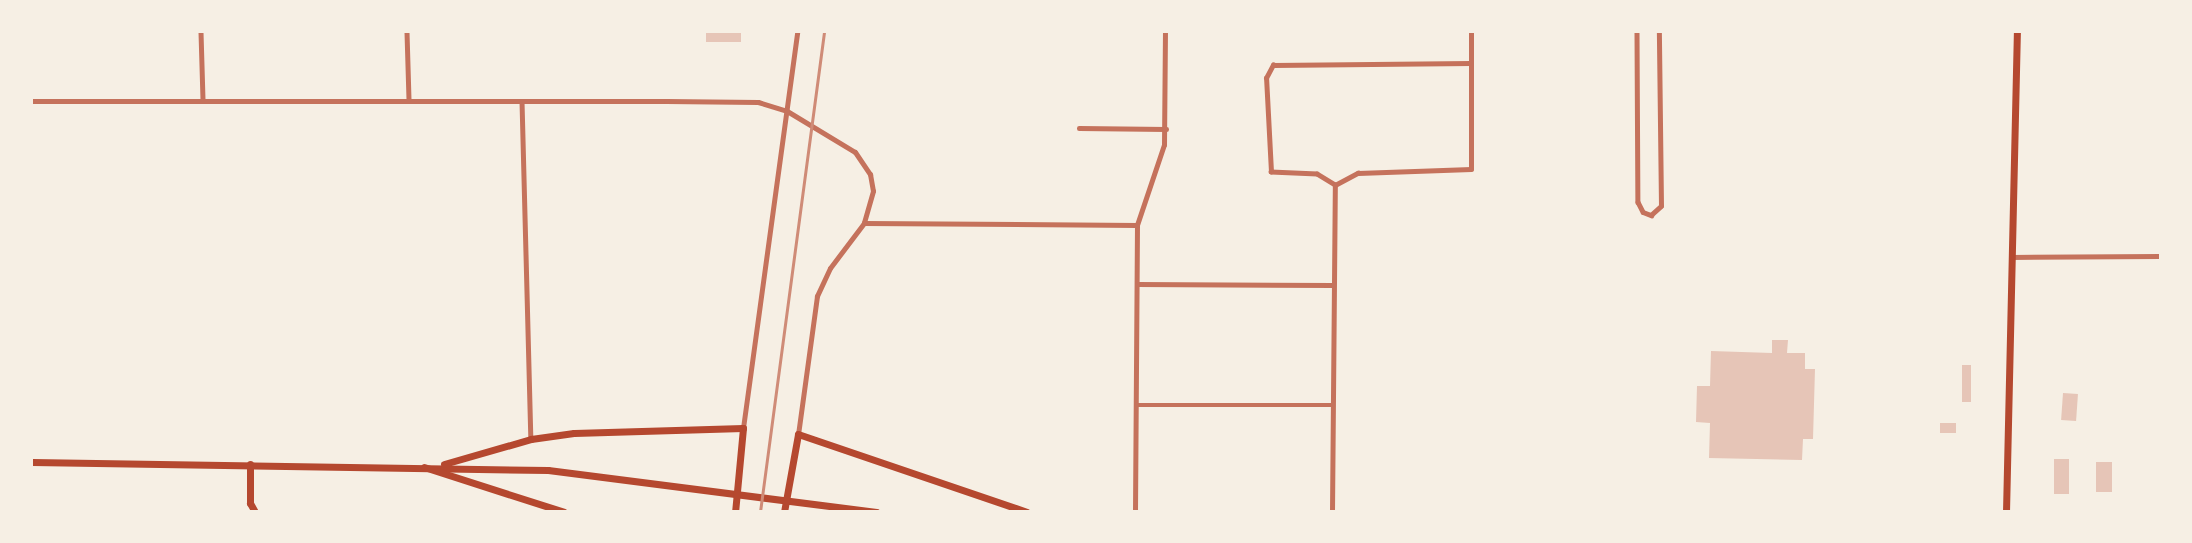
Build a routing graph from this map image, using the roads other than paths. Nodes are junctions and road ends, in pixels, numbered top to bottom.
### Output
1 (201, 32) edge
2 (407, 32) edge
3 (797, 32) edge
4 (1165, 32) edge
5 (1471, 32) edge
6 (1637, 32) edge
7 (1659, 32) edge
8 (2017, 32) edge
9 (1472, 63) junction
10 (32, 101) edge
11 (203, 101) junction
12 (409, 101) junction
13 (522, 101) junction
14 (787, 111) junction
15 (1079, 128) dead end
16 (1166, 129) junction
17 (1335, 185) junction
18 (864, 223) junction
19 (1137, 225) junction
20 (2161, 256) edge
21 (2010, 257) junction
22 (1137, 284) junction
23 (1332, 285) junction
24 (1138, 405) junction
25 (1333, 405) junction
26 (744, 428) junction
27 (798, 434) junction
28 (531, 439) junction
29 (32, 462) edge
30 (250, 464) junction
31 (420, 465) junction
32 (438, 466) junction
33 (254, 512) edge
34 (564, 512) edge
35 (735, 512) edge
36 (784, 512) edge
37 (876, 512) edge
38 (1027, 512) edge
39 (1135, 512) edge
40 (1332, 512) edge
41 (2006, 512) edge

1 - 11 street
2 - 12 street
3 - 14 street
4 - 16 street
5 - 9 street
6 - 7 street
8 - 21 main road
9 - 17 street
9 - 17 street
10 - 11 street
11 - 12 street
12 - 13 street
13 - 14 street
13 - 28 street
14 - 18 street
14 - 26 street
15 - 16 street
16 - 19 street
17 - 23 street
18 - 19 street
18 - 27 street
19 - 22 street
20 - 21 street
21 - 41 main road
22 - 23 street
22 - 24 street
23 - 25 street
24 - 25 street
24 - 39 street
25 - 40 street
26 - 28 main road
26 - 35 main road
27 - 36 main road
27 - 38 main road
28 - 32 main road
29 - 30 main road
30 - 31 main road
30 - 33 main road
31 - 32 main road
31 - 34 main road
32 - 37 main road

